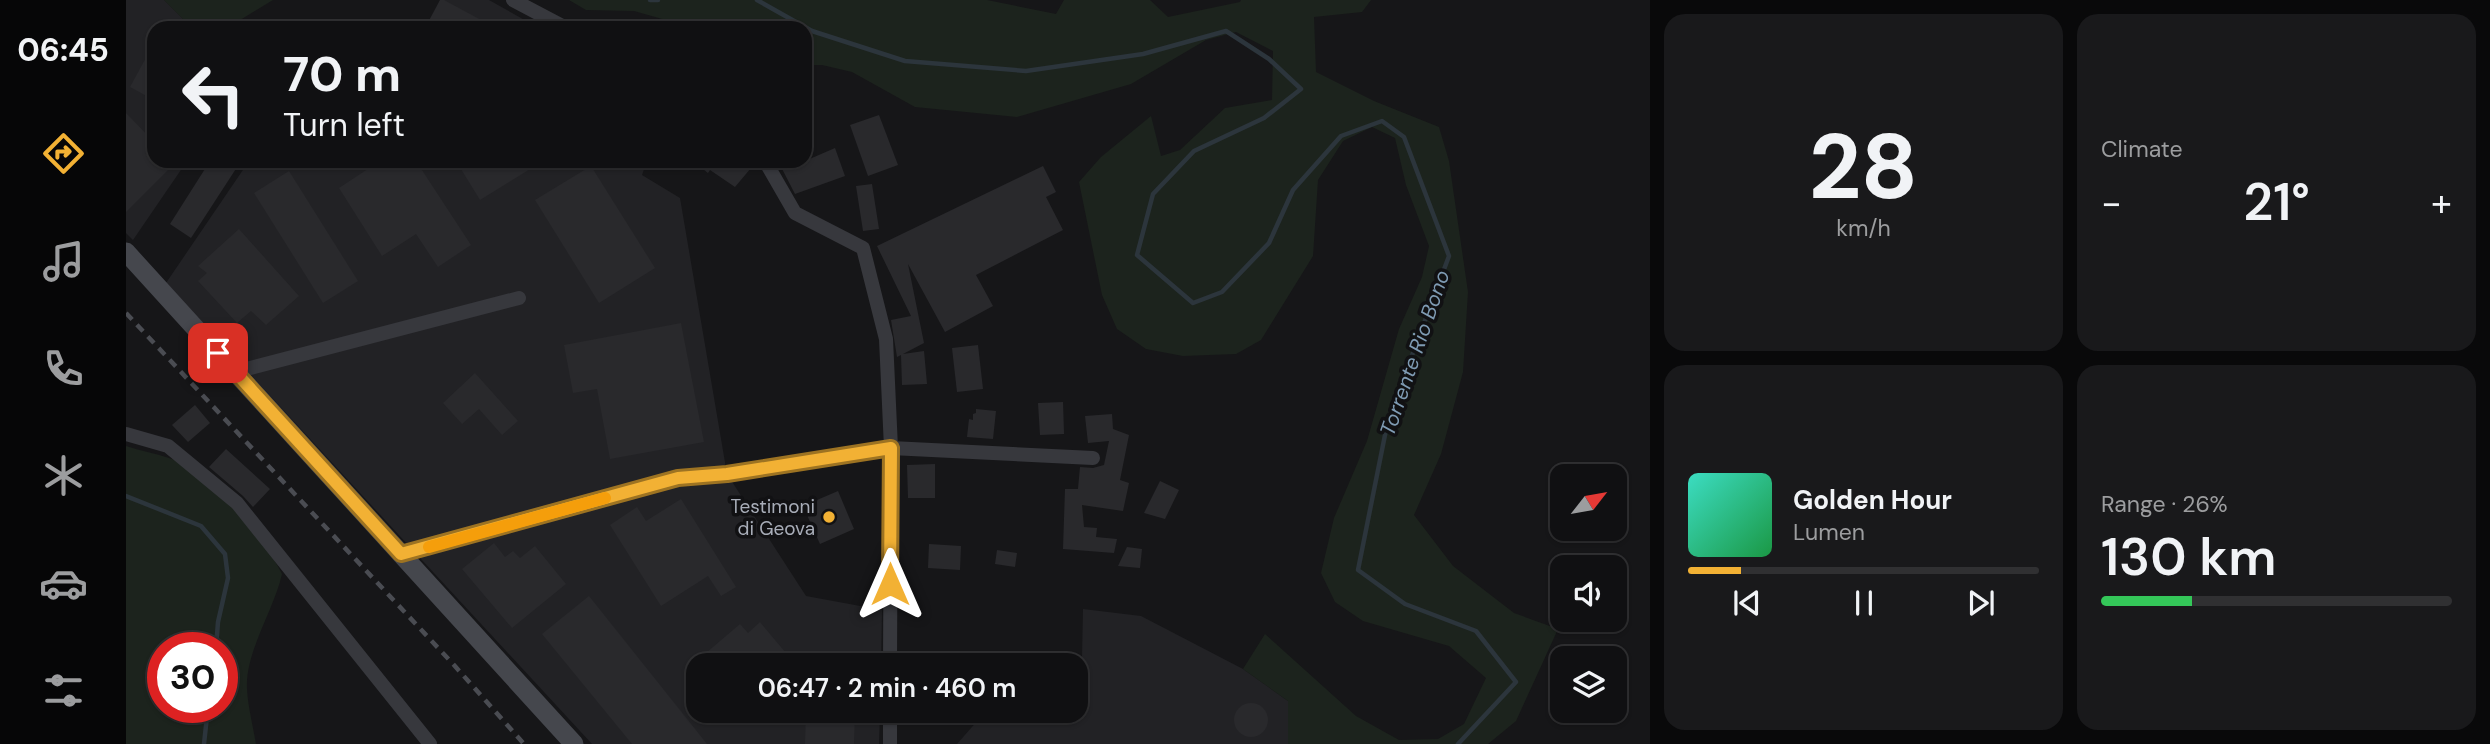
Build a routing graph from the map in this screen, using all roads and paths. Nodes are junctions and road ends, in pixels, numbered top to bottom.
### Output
1 (513, 0) edge
2 (553, 21) edge
3 (769, 168) edge
4 (126, 252) edge
5 (519, 298) dead end
6 (235, 372) junction
7 (126, 434) edge
8 (891, 448) junction
9 (1093, 458) dead end
10 (401, 554) junction
11 (890, 653) edge
12 (890, 723) edge
13 (430, 744) edge
14 (574, 744) edge
15 (890, 744) edge

1 - 2 street
3 - 8 street
4 - 6 main road
5 - 6 street
6 - 10 main road
7 - 13 street
8 - 9 street
8 - 10 street
8 - 11 street
10 - 14 main road
12 - 15 street

